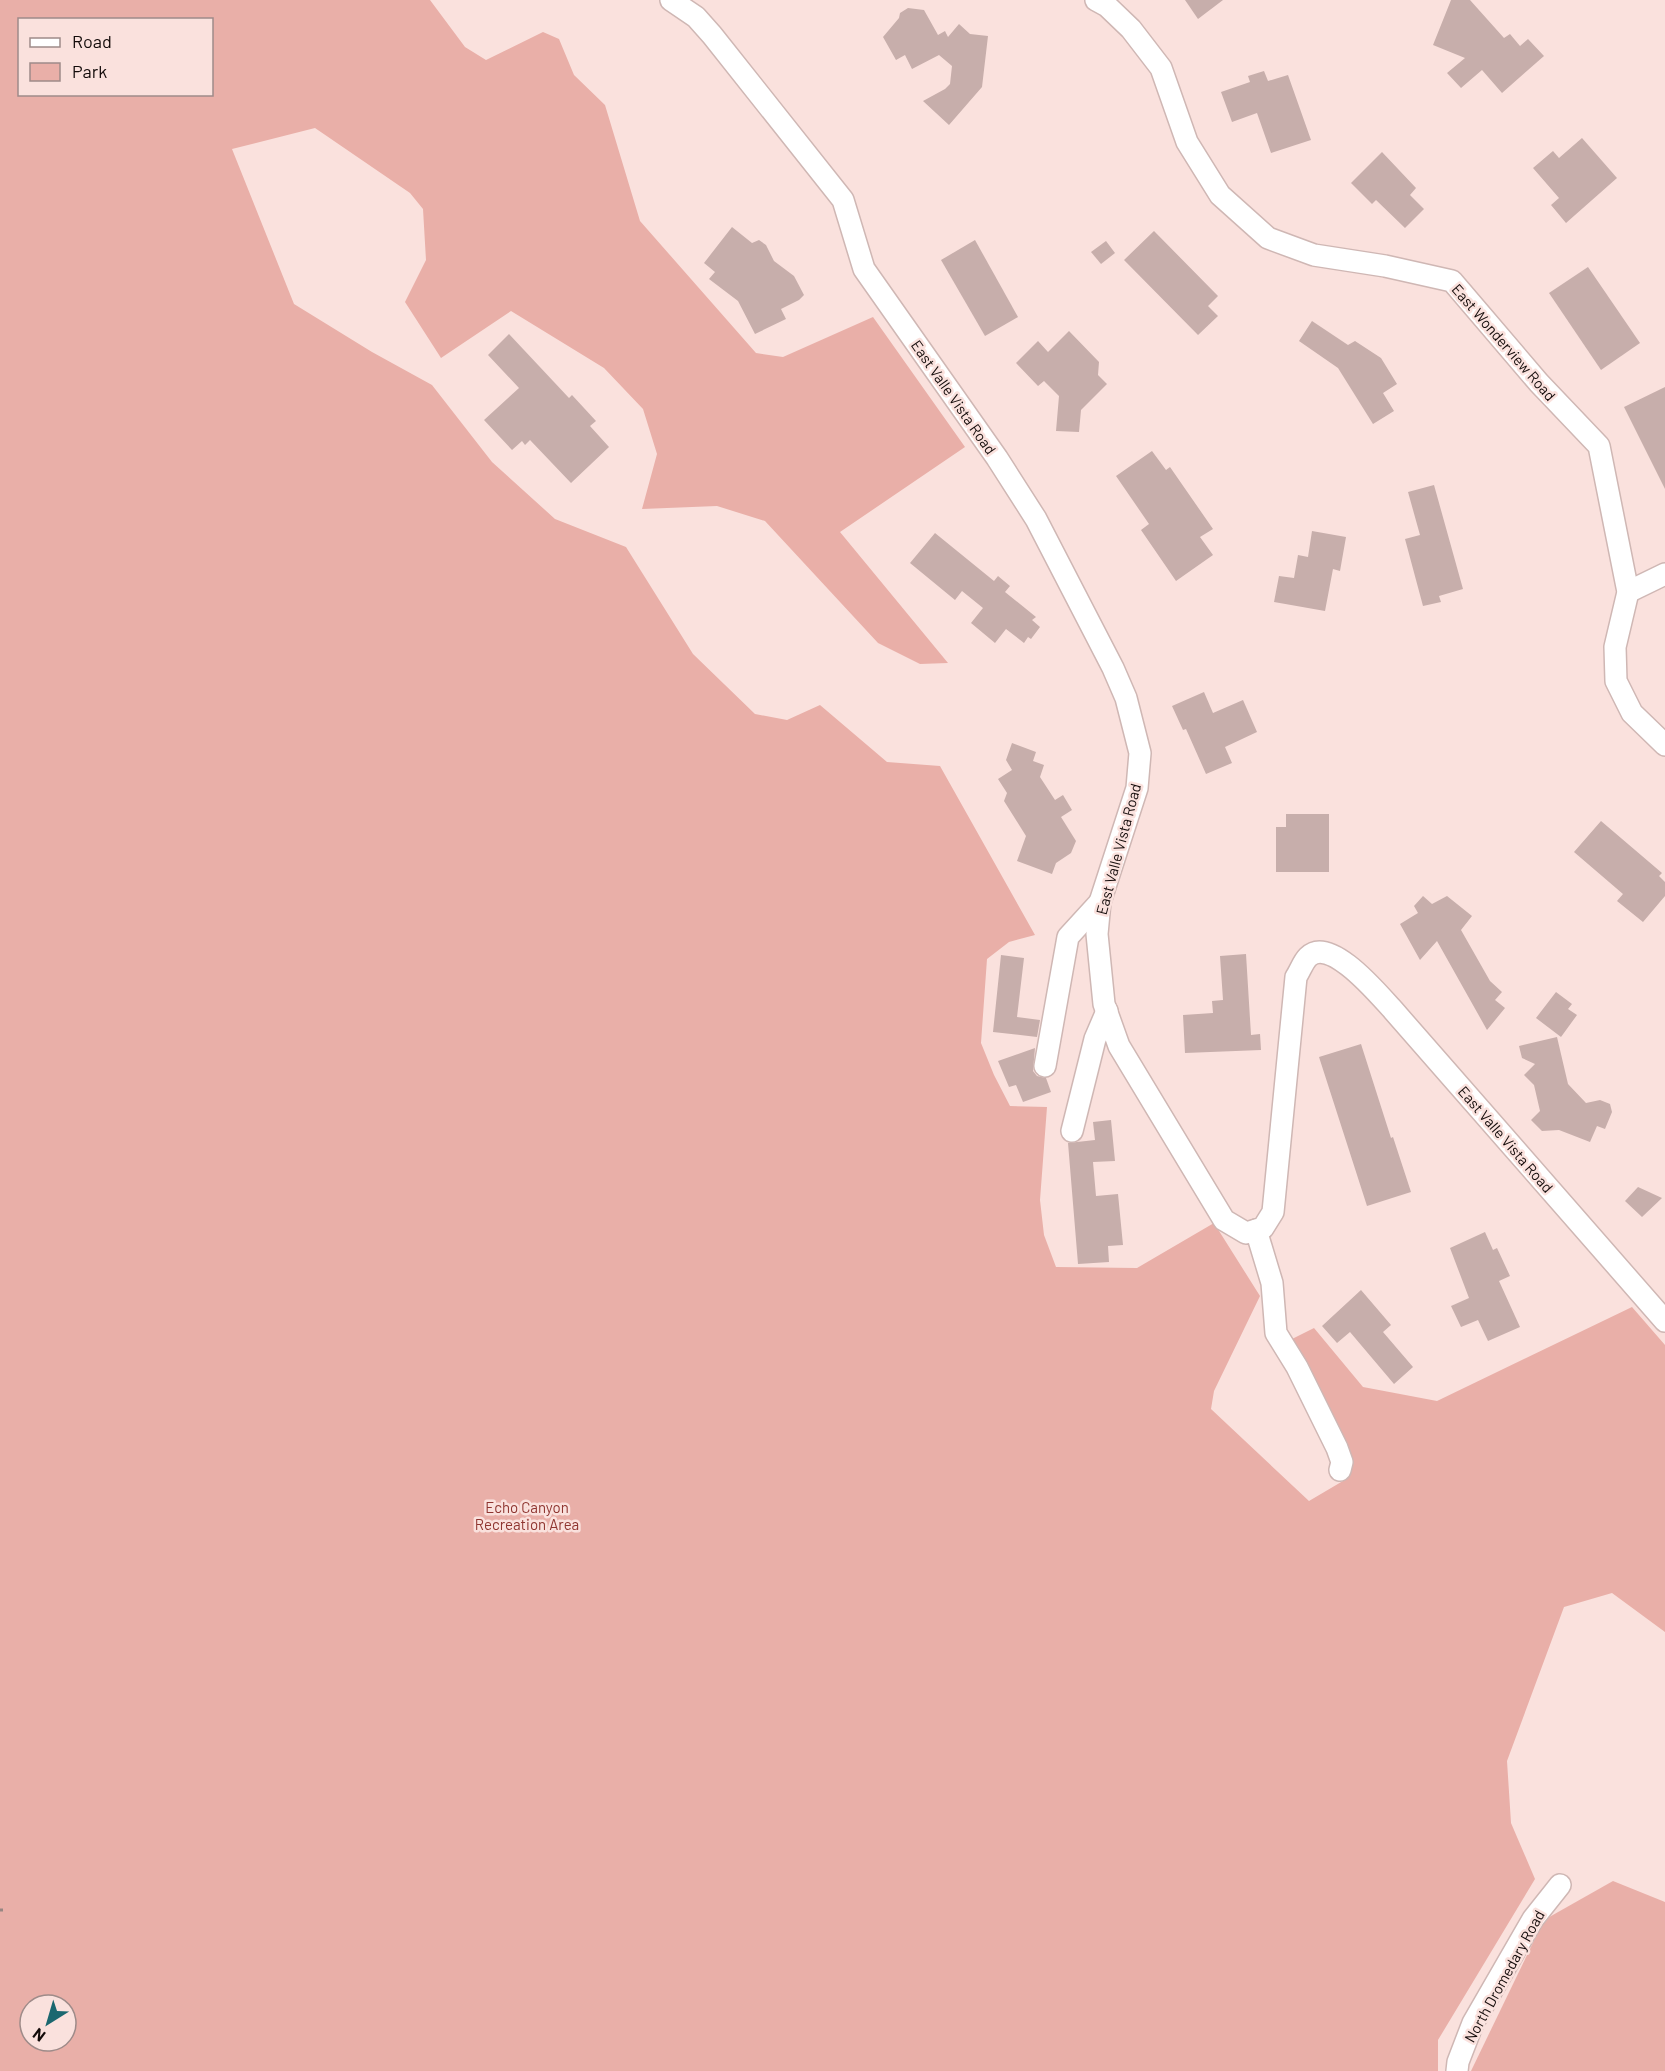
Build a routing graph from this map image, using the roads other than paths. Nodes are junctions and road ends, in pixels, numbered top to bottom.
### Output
1 (672, 0) edge
2 (1096, 0) edge
3 (1665, 574) edge
4 (1628, 592) junction
5 (1665, 744) edge
6 (1100, 902) junction
7 (1107, 1011) junction
8 (1045, 1066) dead end
9 (1071, 1131) dead end
10 (1256, 1230) junction
11 (1665, 1321) edge
12 (1340, 1470) dead end
13 (1560, 1885) dead end
14 (1457, 2071) edge

1 - 6 street, East Valle Vista Road
2 - 4 street, East Wonderview Road
3 - 4 street
4 - 5 street, East Wonderview Road
6 - 7 street, East Valle Vista Road
6 - 8 street
7 - 9 street
7 - 10 street, East Valle Vista Road
10 - 11 street, East Valle Vista Road
10 - 12 street
13 - 14 street, North Dromedary Road

